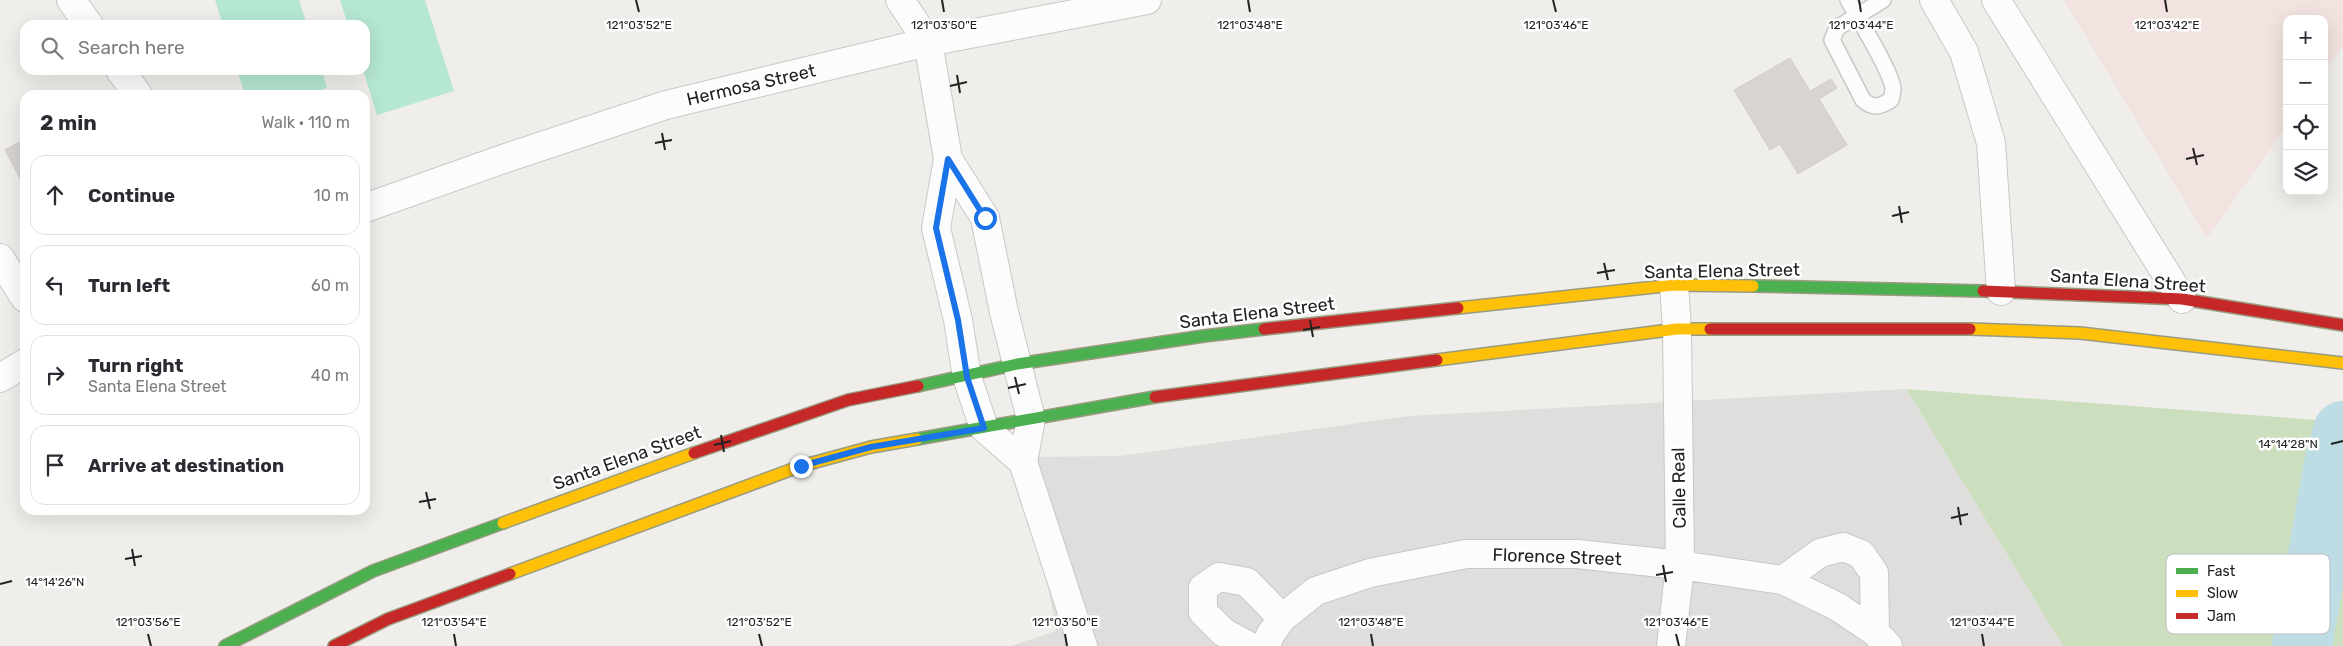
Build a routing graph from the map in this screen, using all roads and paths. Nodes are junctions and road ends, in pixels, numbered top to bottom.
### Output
1 (71, 0) edge
2 (900, 0) edge
3 (1147, 0) edge
4 (1848, 0) edge
5 (1883, 0) edge
6 (1934, 0) edge
7 (1996, 0) edge
8 (1857, 17) junction
9 (85, 20) edge
10 (928, 42) junction
11 (124, 75) edge
12 (134, 90) edge
13 (948, 159) junction
14 (370, 206) edge
15 (0, 258) edge
16 (1674, 285) junction
17 (20, 290) edge
18 (2001, 291) junction
19 (2182, 299) junction
20 (2343, 325) edge
21 (1677, 330) junction
22 (2341, 362) edge
23 (1017, 364) junction
24 (20, 366) edge
25 (967, 377) junction
26 (0, 378) edge
27 (1031, 419) junction
28 (984, 428) junction
29 (1023, 462) junction
30 (1680, 564) junction
31 (1782, 580) junction
32 (1282, 618) junction
33 (1881, 639) edge
34 (225, 646) edge
35 (334, 646) edge
36 (1083, 646) edge
37 (1249, 646) edge
38 (1266, 646) edge
39 (1671, 646) edge

1 - 9 street
2 - 10 street
3 - 10 street, Hermosa Street
4 - 8 lane
5 - 8 lane
6 - 18 street
7 - 19 street
8 - 8 lane
10 - 13 street
10 - 14 street, Hermosa Street
11 - 12 street
13 - 23 street
13 - 25 street
15 - 17 street
16 - 18 street, Santa Elena Street
16 - 21 street, Calle Real
16 - 23 street, Santa Elena Street
18 - 19 street, Santa Elena Street
19 - 20 street, Santa Elena Street
21 - 22 street
21 - 27 street
21 - 30 street, Calle Real
23 - 25 street, Santa Elena Street
23 - 27 street
24 - 26 street
25 - 28 street
25 - 34 street, Santa Elena Street
27 - 28 street
27 - 29 street
28 - 29 street
28 - 35 street
29 - 36 street
30 - 31 street, Florence Street
30 - 32 street, Florence Street
30 - 39 street, Calle Real
31 - 33 street, Florence Street
31 - 33 street
32 - 37 street
32 - 38 street, Florence Street

